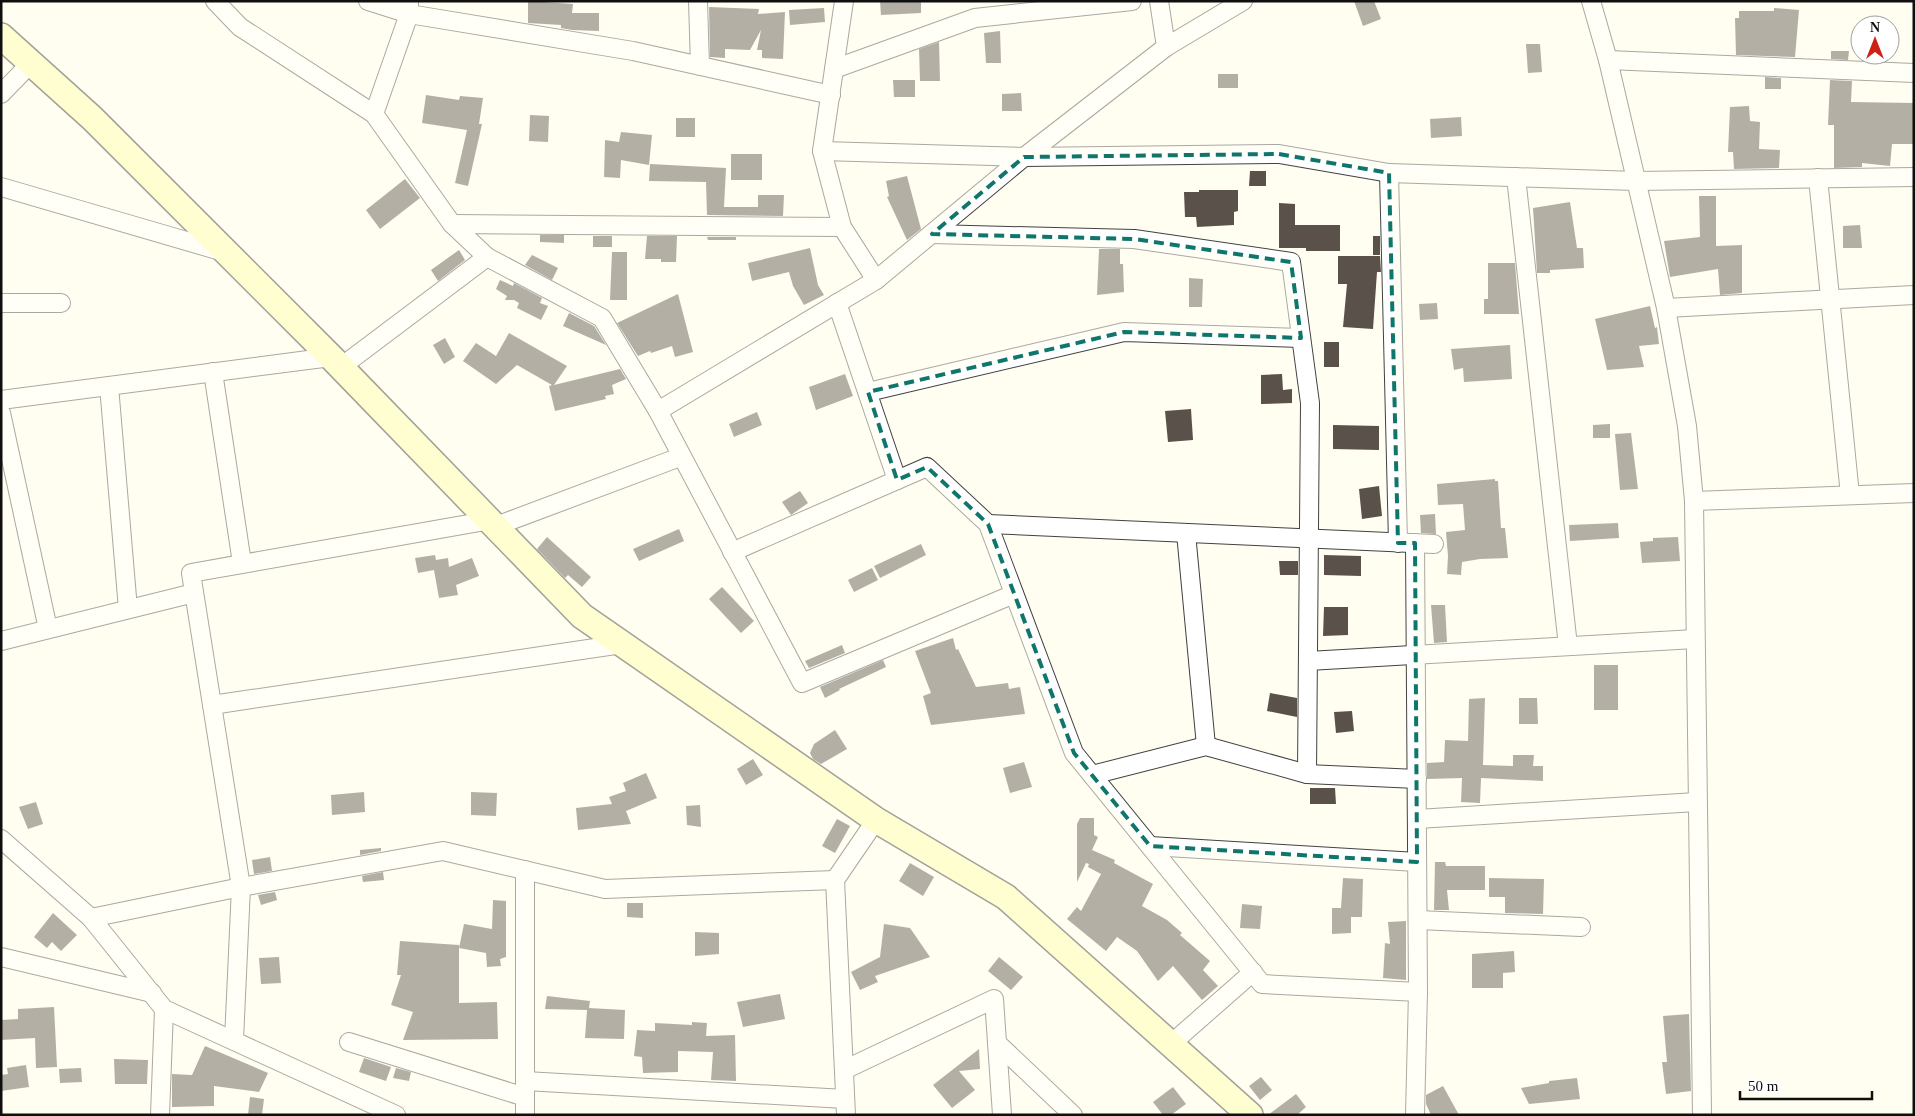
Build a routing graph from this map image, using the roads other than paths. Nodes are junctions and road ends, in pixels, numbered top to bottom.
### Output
1 (215, 1) edge
2 (368, 1) edge
3 (698, 1) edge
4 (844, 1) edge
5 (1132, 1) edge
6 (1159, 1) edge
7 (1242, 1) edge
8 (1590, 1) edge
9 (409, 8) edge
10 (1, 36) edge
11 (1166, 47) junction
12 (1608, 60) junction
13 (31, 63) junction
14 (700, 66) junction
15 (834, 69) junction
16 (1914, 73) edge
17 (1, 94) edge
18 (830, 96) junction
19 (374, 114) junction
20 (822, 151) junction
21 (1024, 157) junction
22 (1389, 173) junction
23 (1914, 176) edge
24 (1516, 177) junction
25 (1818, 178) junction
26 (1636, 181) junction
27 (1, 186) edge
28 (452, 224) junction
29 (842, 227) junction
30 (932, 234) junction
31 (228, 253) junction
32 (487, 257) junction
33 (876, 280) junction
34 (1914, 295) edge
35 (1830, 299) junction
36 (1, 303) edge
37 (60, 303) dead end
38 (837, 303) junction
39 (1666, 308) junction
40 (1301, 338) junction
41 (336, 362) junction
42 (213, 372) junction
43 (109, 386) junction
44 (868, 392) junction
45 (1, 400) edge
46 (658, 411) junction
47 (1, 413) edge
48 (680, 457) junction
49 (897, 480) junction
50 (1914, 493) edge
51 (1850, 495) junction
52 (1694, 501) junction
53 (494, 523) junction
54 (988, 524) junction
55 (1186, 533) junction
56 (1309, 539) junction
57 (1406, 543) junction
58 (1434, 544) dead end
59 (732, 552) junction
60 (242, 563) junction
61 (194, 592) junction
62 (1014, 594) junction
63 (128, 609) junction
64 (48, 629) junction
65 (1695, 639) junction
66 (1, 641) edge
67 (622, 644) junction
68 (1568, 646) junction
69 (1416, 655) junction
70 (1308, 661) junction
71 (212, 705) junction
72 (1206, 746) junction
73 (1307, 774) junction
74 (1092, 775) junction
75 (1417, 779) junction
76 (1697, 802) junction
77 (1417, 819) junction
78 (876, 820) junction
79 (1, 839) edge
80 (1150, 846) junction
81 (1417, 862) junction
82 (525, 870) junction
83 (835, 880) junction
84 (241, 887) junction
85 (91, 918) junction
86 (1418, 920) junction
87 (1581, 928) dead end
88 (1, 957) edge
89 (1253, 972) junction
90 (1418, 992) junction
91 (152, 993) junction
92 (164, 1009) junction
93 (234, 1040) junction
94 (348, 1042) dead end
95 (997, 1043) junction
96 (1170, 1044) junction
97 (844, 1070) junction
98 (525, 1089) junction
99 (846, 1107) edge
100 (160, 1115) edge
101 (396, 1115) edge
102 (525, 1115) edge
103 (1002, 1115) edge
104 (1073, 1115) edge
105 (1250, 1115) edge
106 (1415, 1115) edge
107 (1702, 1115) edge

1 - 19 street
2 - 9 street
3 - 14 street
4 - 15 street
5 - 15 street
6 - 11 street
7 - 11 street
8 - 12 street
9 - 14 street
9 - 19 street
10 - 13 street
11 - 21 street
12 - 16 street
12 - 26 street
13 - 17 street
13 - 31 street
14 - 18 street
15 - 18 street
18 - 20 street
19 - 28 street
20 - 21 street
20 - 29 street
21 - 22 street
21 - 30 street
22 - 24 street
22 - 57 street
23 - 25 street
24 - 26 street
24 - 68 street
25 - 26 street
25 - 35 street
26 - 39 street
27 - 31 street
28 - 29 street
28 - 32 street
29 - 33 street
30 - 33 street
30 - 40 street
31 - 41 street
32 - 41 street
32 - 46 street
33 - 38 street
34 - 35 street
35 - 39 street
35 - 51 street
36 - 37 street
38 - 44 street
38 - 46 street
39 - 52 street
40 - 44 street
40 - 56 street
41 - 42 street
41 - 53 street
42 - 43 street
42 - 60 street
43 - 45 street
43 - 63 street
44 - 49 street
46 - 48 street
47 - 64 street
48 - 53 street
48 - 59 street
49 - 54 street
49 - 59 street
50 - 51 street
51 - 52 street
52 - 65 street
53 - 60 street
53 - 67 street
54 - 55 street
54 - 62 street
55 - 56 street
55 - 72 street
56 - 57 street
56 - 70 street
57 - 58 street
57 - 69 street
59 - 62 street
60 - 61 street
61 - 63 street
61 - 71 street
62 - 74 street
63 - 64 street
64 - 66 street
65 - 68 street
65 - 76 street
67 - 71 street
67 - 78 street
68 - 69 street
69 - 70 street
69 - 75 street
70 - 73 street
71 - 84 street
72 - 73 street
72 - 74 street
73 - 75 street
74 - 80 street
75 - 77 street
76 - 77 street
76 - 107 street
77 - 81 street
78 - 83 street
78 - 96 street
79 - 85 street
80 - 81 street
80 - 89 street
81 - 86 street
82 - 83 street
82 - 84 street
82 - 98 street
83 - 97 street
84 - 85 street
84 - 93 street
85 - 91 street
86 - 87 street
86 - 90 street
88 - 91 street
89 - 90 street
89 - 96 street
90 - 106 street
91 - 92 street
92 - 93 street
92 - 100 street
93 - 101 street
94 - 98 street
95 - 97 street
95 - 103 street
95 - 104 street
96 - 105 street
97 - 99 street
98 - 99 street
98 - 102 street

